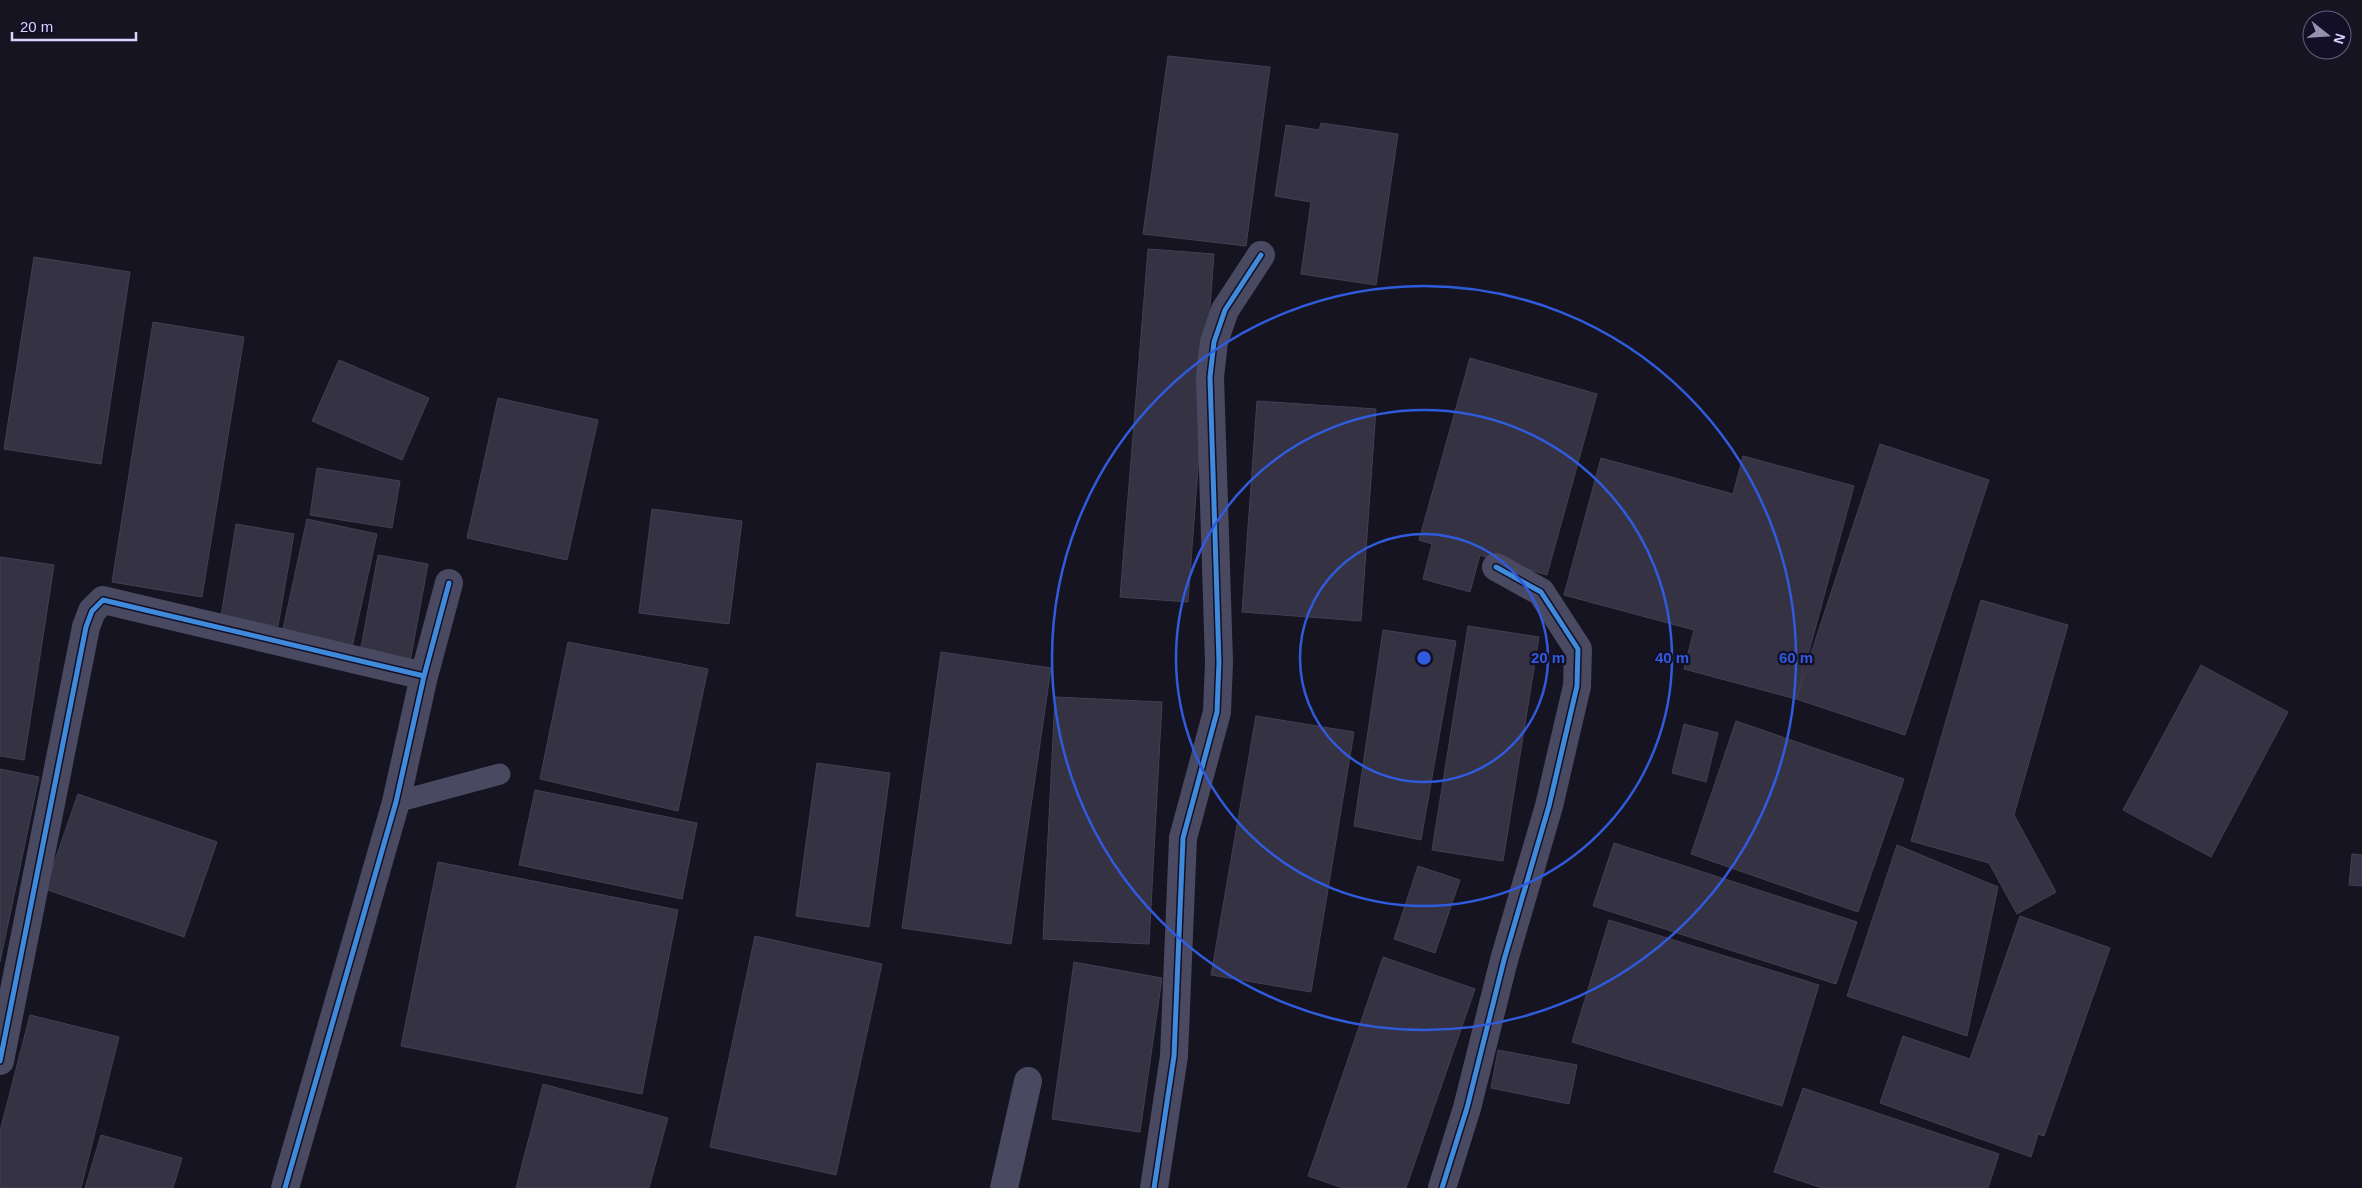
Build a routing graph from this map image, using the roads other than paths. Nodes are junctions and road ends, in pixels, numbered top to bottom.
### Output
1 (1261, 255) dead end
2 (1496, 567) dead end
3 (449, 583) dead end
4 (424, 676) junction
5 (500, 774) dead end
6 (396, 802) junction
7 (0, 1061) edge
8 (1028, 1081) dead end
9 (285, 1188) edge
10 (1004, 1188) edge
11 (1154, 1188) edge
12 (1442, 1188) edge

1 - 11 street
2 - 12 street
3 - 4 street
4 - 6 street
4 - 7 street
5 - 6 lane
6 - 9 street
8 - 10 street

